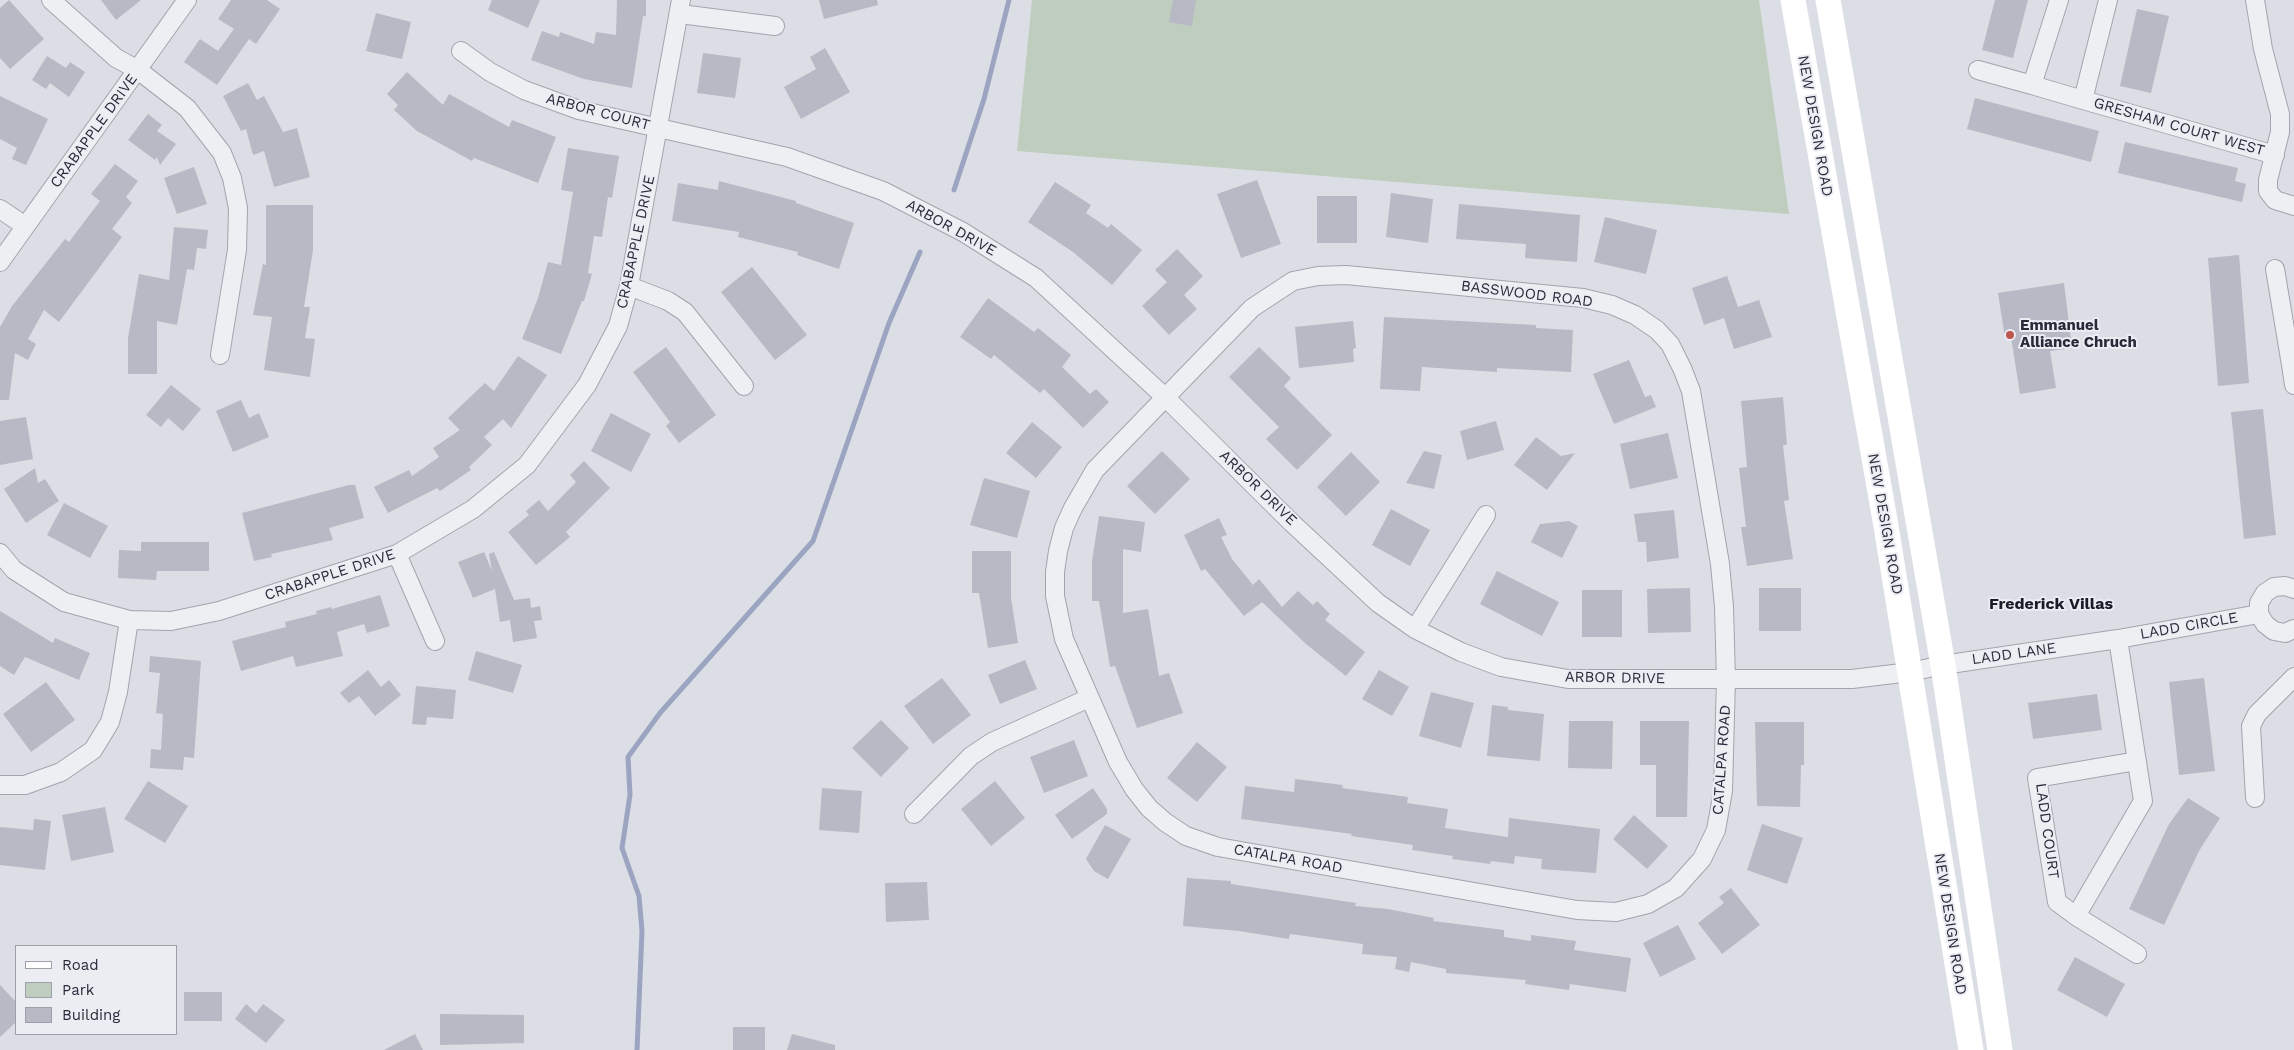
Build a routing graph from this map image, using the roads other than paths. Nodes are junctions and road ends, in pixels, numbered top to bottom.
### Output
1 (51, 0) edge
2 (187, 0) edge
3 (1793, 0) edge
4 (1828, 0) edge
5 (2059, 0) edge
6 (2108, 0) edge
7 (2255, 0) edge
8 (680, 7) edge
9 (775, 26) dead end
10 (460, 51) dead end
11 (138, 70) junction
12 (1978, 70) dead end
13 (2032, 85) junction
14 (1845, 97) junction
15 (1810, 100) junction
16 (2083, 100) junction
17 (658, 128) junction
18 (2275, 154) junction
19 (2294, 206) edge
20 (0, 208) edge
21 (25, 226) junction
22 (0, 262) edge
23 (2275, 269) dead end
24 (629, 286) junction
25 (220, 354) dead end
26 (2292, 365) edge
27 (2294, 385) edge
28 (744, 386) dead end
29 (1166, 398) junction
30 (1486, 515) dead end
31 (0, 553) edge
32 (397, 554) junction
33 (2294, 589) edge
34 (2260, 614) junction
35 (129, 620) junction
36 (1415, 629) junction
37 (2294, 629) edge
38 (2118, 639) junction
39 (435, 641) dead end
40 (1943, 665) junction
41 (1910, 672) junction
42 (2294, 677) edge
43 (1726, 679) junction
44 (1089, 698) junction
45 (2138, 761) junction
46 (0, 785) edge
47 (2255, 798) dead end
48 (914, 814) dead end
49 (2076, 916) junction
50 (2137, 954) dead end
51 (1971, 1050) edge
52 (2000, 1050) edge

1 - 11 street
2 - 11 street, CRABAPPLE DRIVE
3 - 15 main road, NEW DESIGN ROAD
4 - 14 main road, NEW DESIGN ROAD
5 - 13 street
6 - 16 street, GRESHAM COURT WEST
7 - 18 street
8 - 9 street
8 - 17 street, CRABAPPLE DRIVE
10 - 17 street, ARBOR COURT
11 - 21 street, CRABAPPLE DRIVE
11 - 25 street
12 - 13 street, GRESHAM COURT WEST
13 - 16 street, GRESHAM COURT WEST
14 - 15 main road
14 - 40 main road, NEW DESIGN ROAD
15 - 41 main road, NEW DESIGN ROAD
16 - 18 street, GRESHAM COURT WEST
17 - 24 street, CRABAPPLE DRIVE
17 - 29 street, ARBOR DRIVE
18 - 19 street
20 - 21 street
21 - 22 street, CRABAPPLE DRIVE
23 - 26 street
24 - 28 street
24 - 32 street, CRABAPPLE DRIVE
26 - 27 street
29 - 36 street, ARBOR DRIVE
29 - 43 street, BASSWOOD ROAD
29 - 44 street, CATALPA ROAD
30 - 36 street
31 - 35 street, CRABAPPLE DRIVE
32 - 35 street, CRABAPPLE DRIVE
32 - 39 street
33 - 34 street, LADD CIRCLE
34 - 37 street, LADD CIRCLE
34 - 38 street, LADD CIRCLE
35 - 46 street
36 - 43 street, ARBOR DRIVE
38 - 40 street, LADD LANE
38 - 45 street
40 - 41 street, LADD LANE
40 - 52 main road, NEW DESIGN ROAD
41 - 43 street, ARBOR DRIVE
41 - 51 main road, NEW DESIGN ROAD
42 - 47 street
43 - 44 street, CATALPA ROAD
44 - 48 street
45 - 49 street
45 - 49 street, LADD COURT
49 - 50 street, LADD COURT

